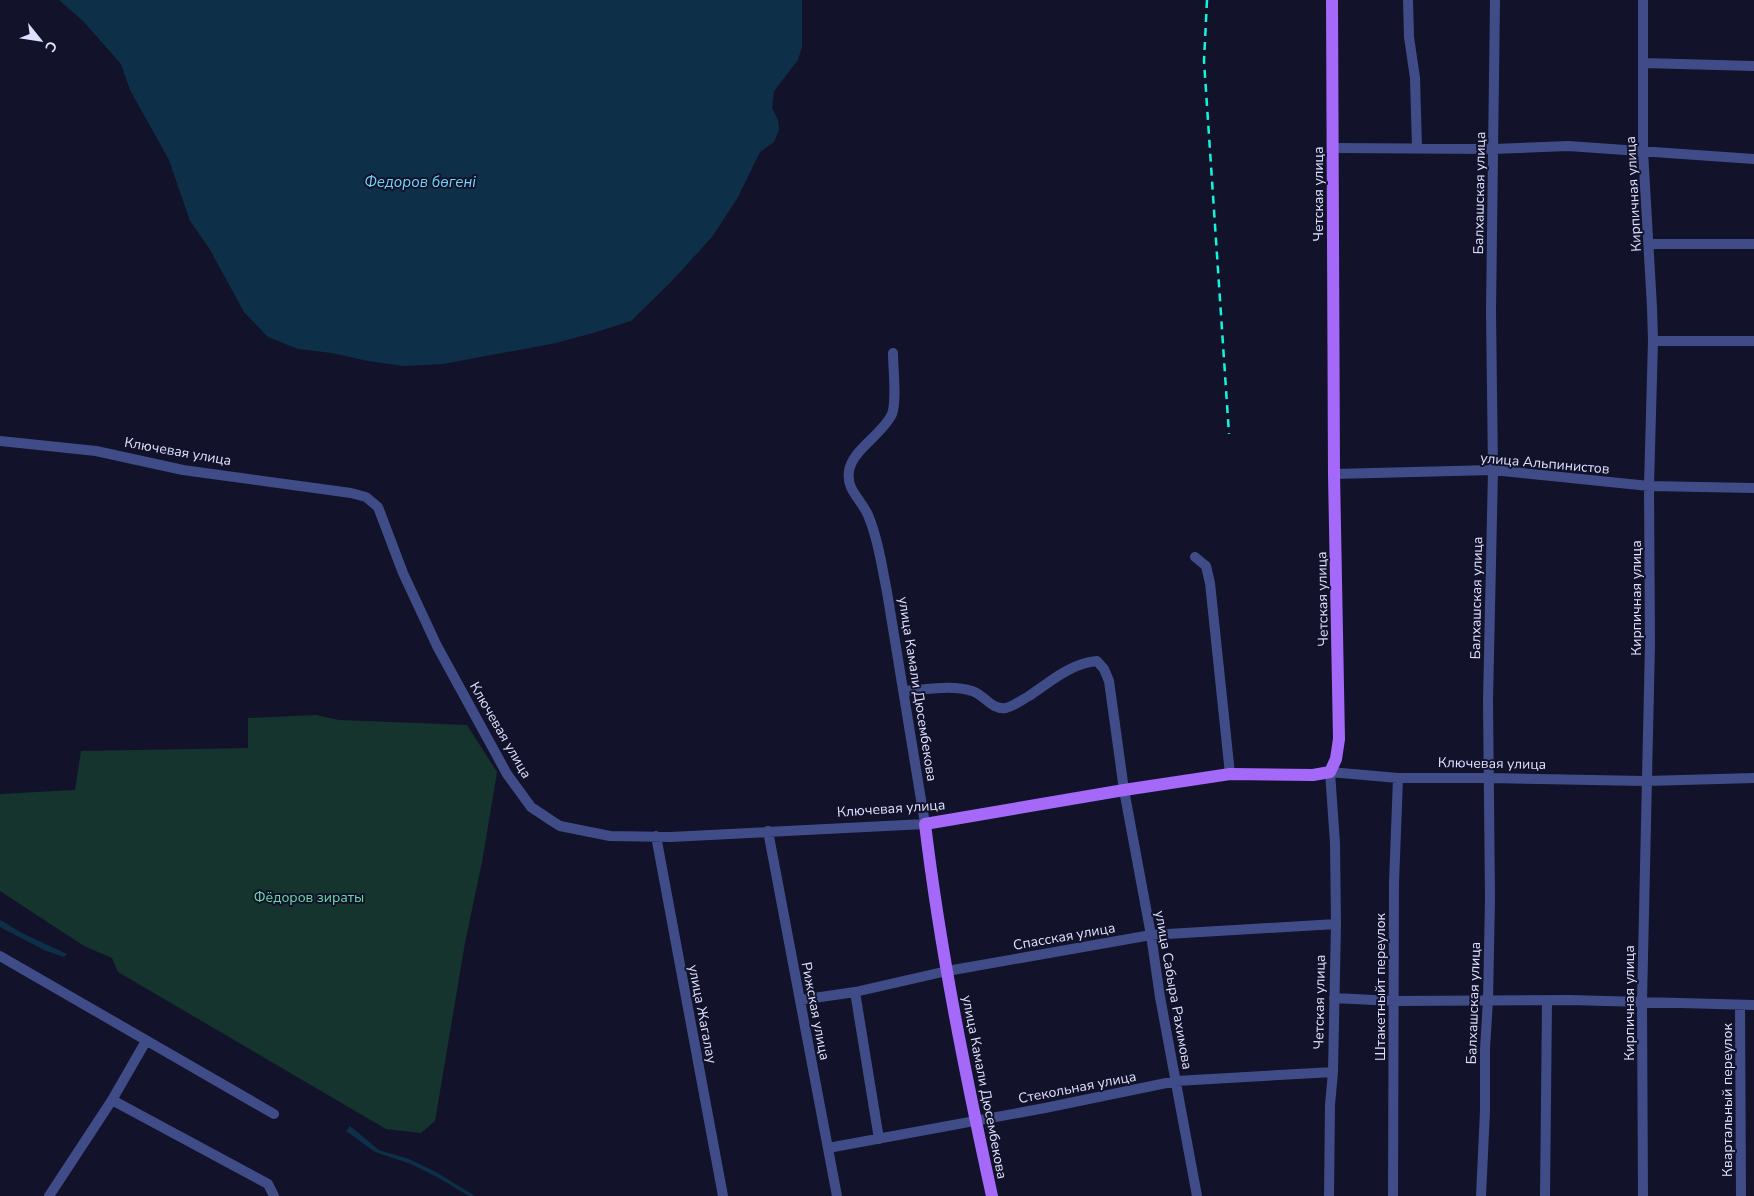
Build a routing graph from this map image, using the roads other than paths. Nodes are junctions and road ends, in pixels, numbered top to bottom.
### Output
1 (1332, 0) edge
2 (1408, 0) edge
3 (1495, 0) edge
4 (1643, 0) edge
5 (1643, 63) junction
6 (1754, 66) edge
7 (1332, 148) junction
8 (1416, 148) junction
9 (1493, 149) junction
10 (1644, 151) junction
11 (1754, 159) edge
12 (1649, 244) junction
13 (1754, 244) edge
14 (1653, 341) junction
15 (1754, 341) edge
16 (893, 353) dead end
17 (0, 441) edge
18 (1493, 470) junction
19 (1334, 474) junction
20 (1649, 486) junction
21 (1754, 488) edge
22 (1195, 557) dead end
23 (904, 691) junction
24 (1330, 772) junction
25 (1230, 774) junction
26 (1398, 778) junction
27 (1489, 778) junction
28 (1754, 778) edge
29 (1646, 781) junction
30 (1124, 790) junction
31 (925, 824) junction
32 (768, 831) junction
33 (656, 836) junction
34 (1336, 924) junction
35 (1151, 935) junction
36 (0, 956) edge
37 (946, 971) junction
38 (855, 992) junction
39 (1334, 998) junction
40 (800, 1000) junction
41 (1488, 1000) junction
42 (1394, 1001) junction
43 (1548, 1001) junction
44 (1642, 1002) junction
45 (1740, 1005) junction
46 (1754, 1005) edge
47 (146, 1041) junction
48 (1333, 1072) junction
49 (1176, 1081) junction
50 (112, 1100) junction
51 (274, 1114) dead end
52 (976, 1121) junction
53 (879, 1139) junction
54 (828, 1148) junction
55 (49, 1196) edge
56 (274, 1196) edge
57 (723, 1196) edge
58 (837, 1196) edge
59 (992, 1196) edge
60 (1196, 1196) edge
61 (1329, 1196) edge
62 (1393, 1196) edge
63 (1481, 1196) edge
64 (1545, 1196) edge
65 (1643, 1196) edge
66 (1741, 1196) edge

1 - 7 main road, Четская улица
2 - 8 street
3 - 9 street, Балхашская улица
4 - 5 street, Кирпичная улица
5 - 6 street
5 - 10 street, Кирпичная улица
7 - 8 street
7 - 19 main road, Четская улица
8 - 9 street
9 - 10 street
9 - 18 street, Балхашская улица
10 - 11 street
10 - 12 street, Кирпичная улица
12 - 13 street
12 - 14 street, Кирпичная улица
14 - 15 street
14 - 20 street, Кирпичная улица
16 - 23 street, улица Камали Дюсембекова
17 - 33 street, Ключевая улица
18 - 19 street, улица Альпинистов
18 - 20 street, улица Альпинистов
18 - 27 street, Балхашская улица
19 - 24 main road, Четская улица
20 - 21 street, улица Альпинистов
20 - 29 street, Кирпичная улица
22 - 25 street
23 - 30 street, улица Сабыра Рахимова
23 - 31 street, улица Камали Дюсембекова
24 - 25 main road, Ключевая улица
24 - 26 street, Ключевая улица
24 - 34 street, Четская улица
25 - 30 main road, Ключевая улица
26 - 27 street, Ключевая улица
26 - 42 street, Штакетныйт переулок
27 - 29 street, Ключевая улица
27 - 41 street, Балхашская улица
28 - 29 street, Ключевая улица
29 - 44 street, Кирпичная улица
30 - 31 main road, Ключевая улица
30 - 35 street, улица Сабыра Рахимова
31 - 32 street, Ключевая улица
31 - 37 main road, улица Камали Дюсембекова
32 - 33 street, Ключевая улица
32 - 40 street, Рижская улица
33 - 57 street, улица Жагалау
34 - 35 street, Спасская улица
34 - 39 street, Четская улица
35 - 37 street, Спасская улица
35 - 49 street, улица Сабыра Рахимова
36 - 47 street
37 - 38 street, Спасская улица
37 - 52 main road, улица Камали Дюсембекова
38 - 40 street, Спасская улица
38 - 53 street
39 - 42 street
39 - 48 street, Четская улица
40 - 54 street, Рижская улица
41 - 42 street
41 - 43 street
41 - 63 street, Балхашская улица
42 - 62 street, Штакетныйт переулок
43 - 44 street
43 - 64 street
44 - 45 street
44 - 65 street, Кирпичная улица
45 - 46 street
45 - 66 street, Квартальный переулок
47 - 50 street
47 - 51 street
48 - 49 street, Стекольная улица
48 - 61 street, Четская улица
49 - 52 street, Стекольная улица
49 - 60 street, улица Сабыра Рахимова
50 - 55 street
50 - 56 street
52 - 53 street, Стекольная улица
52 - 59 main road, улица Камали Дюсембекова
53 - 54 street, Стекольная улица
54 - 58 street, Рижская улица

